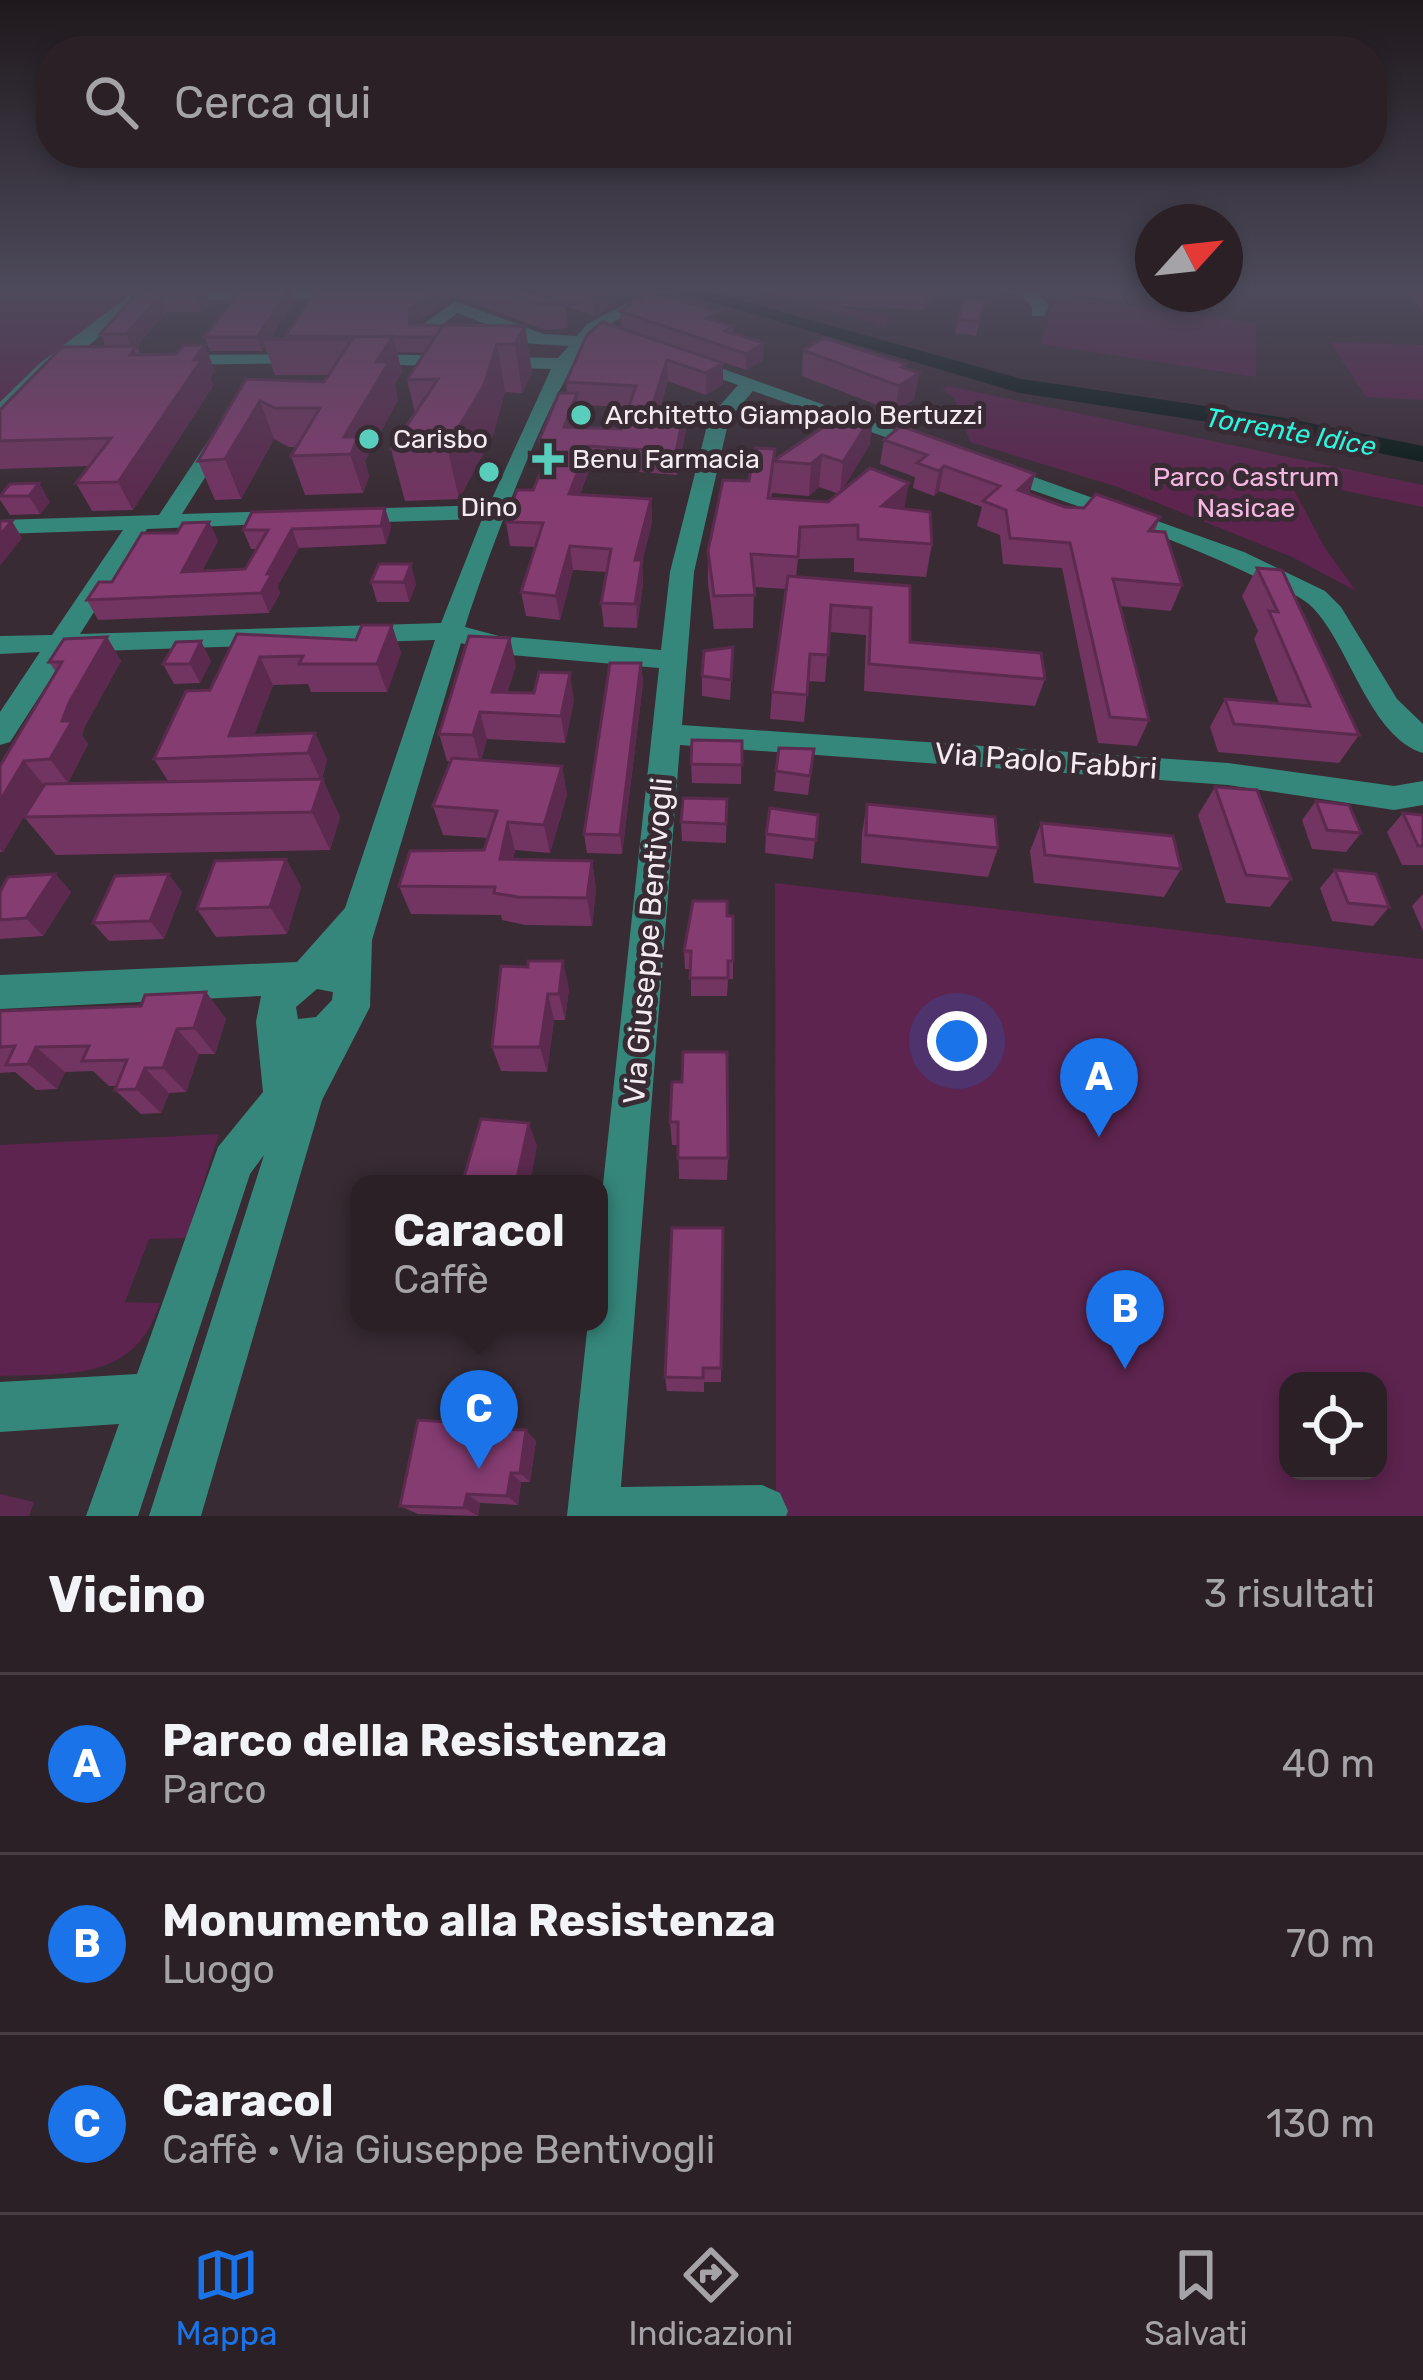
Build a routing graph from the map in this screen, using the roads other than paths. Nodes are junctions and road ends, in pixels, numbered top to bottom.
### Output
1 (59, 358) edge
2 (173, 358) edge
3 (272, 358) edge
4 (425, 358) edge
5 (568, 358) edge
6 (678, 358) edge
7 (56, 360) junction
8 (94, 360) edge
9 (138, 360) edge
10 (563, 364) junction
11 (259, 378) edge
12 (750, 383) junction
13 (0, 413) edge
14 (236, 414) edge
15 (495, 512) junction
16 (152, 522) junction
17 (0, 526) edge
18 (450, 632) junction
19 (59, 643) junction
20 (0, 645) edge
21 (674, 660) junction
22 (667, 734) junction
23 (0, 735) edge
24 (1419, 741) edge
25 (1413, 799) edge
26 (363, 906) junction
27 (304, 975) junction
28 (202, 986) junction
29 (351, 986) junction
30 (0, 992) edge
31 (338, 1025) junction
32 (277, 1026) junction
33 (285, 1096) junction
34 (284, 1158) junction
35 (154, 1396) junction
36 (0, 1407) edge
37 (762, 1511) dead end
38 (594, 1515) edge
39 (112, 1516) edge
40 (175, 1516) edge

1 - 7 street
2 - 9 street
3 - 11 street
4 - 10 street
5 - 10 street
6 - 12 street
7 - 8 street
7 - 13 street
10 - 15 street
12 - 21 street, Via Giuseppe Bentivogli
12 - 24 street
14 - 16 street
15 - 16 street
15 - 18 street
16 - 17 street
16 - 19 street
18 - 19 street
18 - 21 street
18 - 26 street
19 - 20 street
19 - 23 street
21 - 22 street, Via Giuseppe Bentivogli
22 - 25 street, Via Paolo Fabbri
22 - 38 street, Via Giuseppe Bentivogli
26 - 27 street
26 - 29 street
27 - 28 street
27 - 29 street
27 - 32 street
28 - 30 street
28 - 32 street
29 - 31 street
31 - 32 street
31 - 34 street
32 - 33 street
33 - 34 street
33 - 35 street
34 - 40 street
35 - 36 street
35 - 39 street
37 - 38 street, Via Giuseppe Bentivogli

